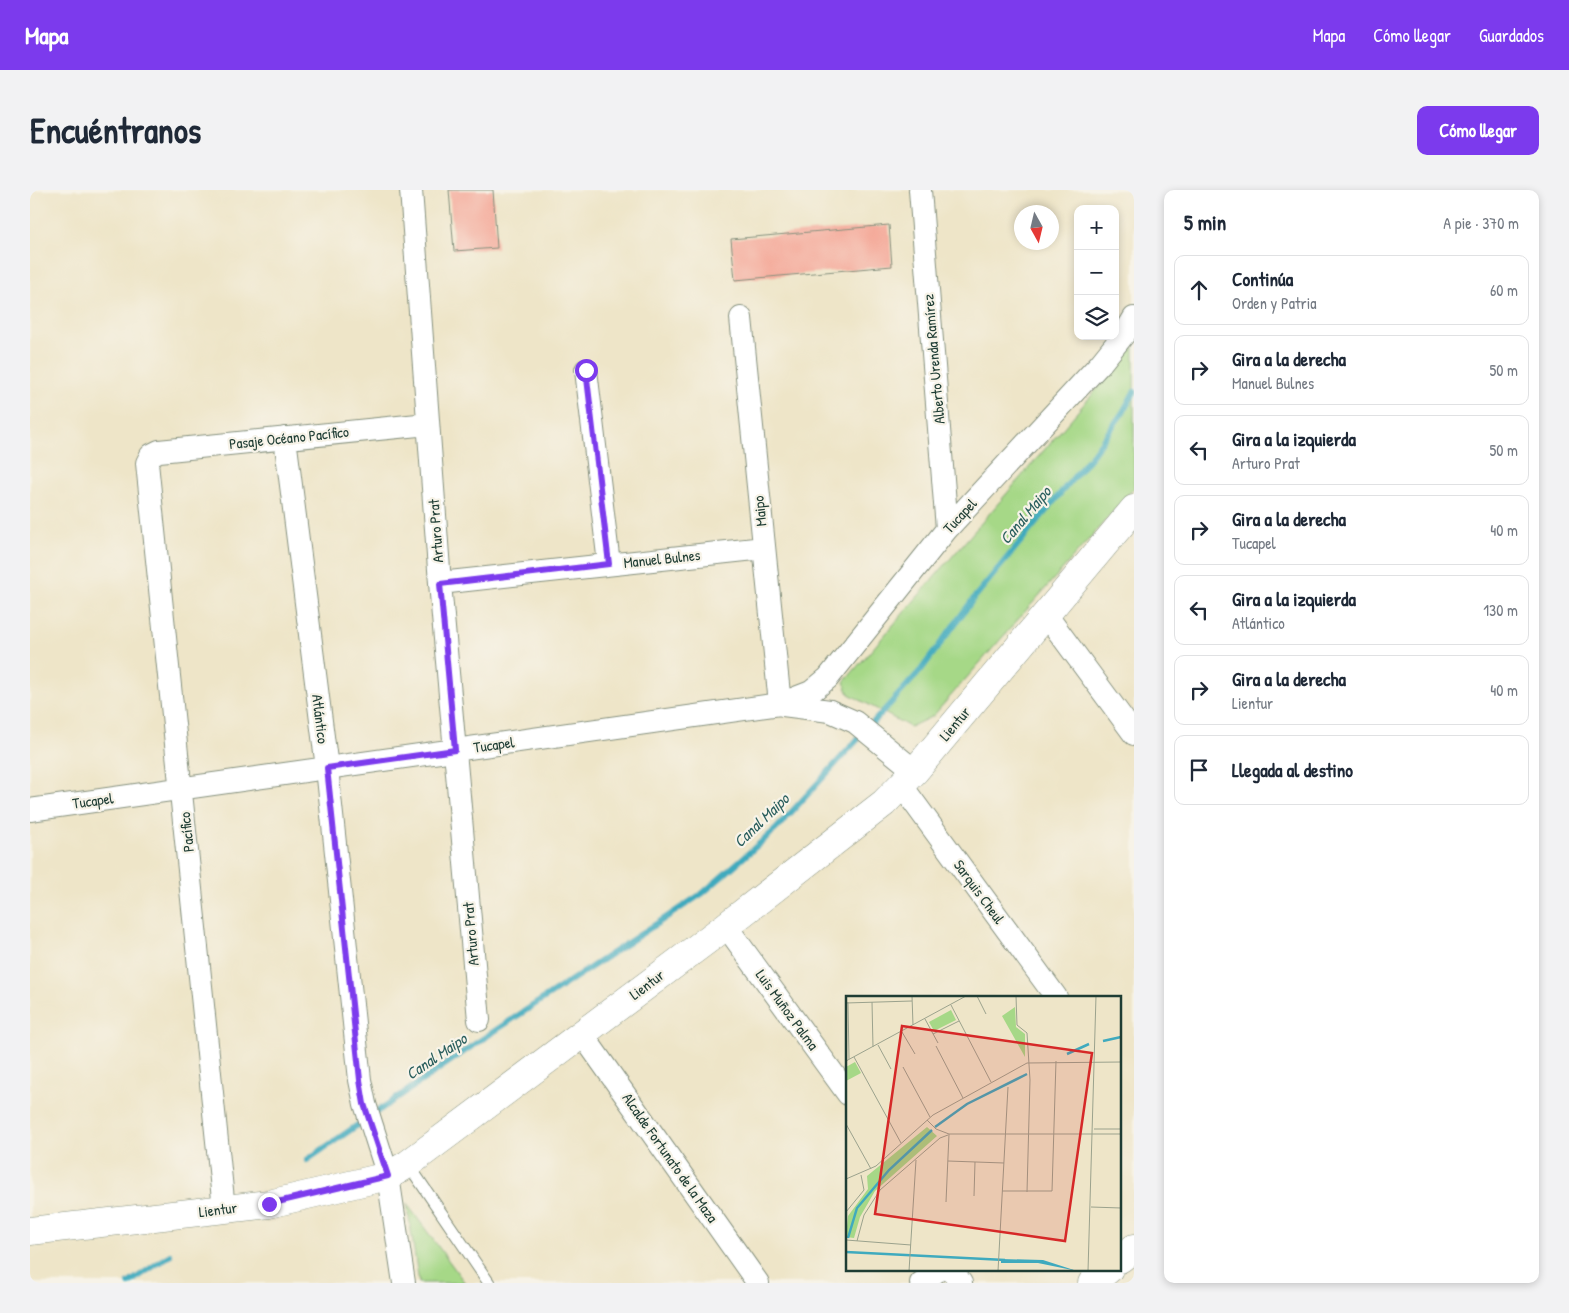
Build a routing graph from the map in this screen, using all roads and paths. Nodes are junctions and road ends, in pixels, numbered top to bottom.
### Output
1 (410, 190) edge
2 (920, 190) edge
3 (741, 318) dead end
4 (1134, 318) edge
5 (586, 370) dead end
6 (428, 424) junction
7 (285, 438) junction
8 (151, 455) joint
9 (1134, 509) edge
10 (947, 529) junction
11 (764, 548) junction
12 (609, 564) junction
13 (440, 584) junction
14 (1046, 616) junction
15 (780, 704) junction
16 (1134, 734) edge
17 (455, 750) junction
18 (327, 768) junction
19 (909, 779) junction
20 (182, 788) junction
21 (30, 810) edge
22 (726, 926) junction
23 (1055, 996) edge
24 (479, 1020) dead end
25 (582, 1034) junction
26 (846, 1091) edge
27 (398, 1170) junction
28 (224, 1209) junction
29 (30, 1231) edge
30 (939, 1270) edge
31 (952, 1270) edge
32 (1105, 1270) edge
33 (404, 1283) edge
34 (489, 1283) edge
35 (758, 1283) edge
36 (921, 1283) edge
37 (961, 1283) edge
38 (1092, 1283) edge

1 - 6 street, Arturo Prat
2 - 10 street, Alberto Urenda Ramírez
3 - 11 street, Maipo
4 - 10 street, Tucapel
5 - 12 street
6 - 7 street, Pasaje Océano Pacífico
6 - 13 street, Arturo Prat
7 - 8 street, Pasaje Océano Pacífico
7 - 18 street, Atlántico
8 - 20 street, Pacífico
9 - 14 street, Lientur
10 - 15 street, Tucapel
11 - 12 street, Manuel Bulnes
11 - 15 street, Maipo
12 - 13 street, Manuel Bulnes
13 - 17 street, Arturo Prat
14 - 16 street
14 - 19 street, Lientur
15 - 17 street, Tucapel
15 - 19 street, Tucapel
17 - 18 street, Tucapel
17 - 24 street, Arturo Prat
18 - 20 street, Tucapel
18 - 27 street, Atlántico
19 - 22 street, Lientur
19 - 23 street, Sarquis Cheul
20 - 21 street, Tucapel
20 - 28 street, Pacífico
22 - 25 street, Lientur
22 - 26 street, Luis Muñoz Palma
25 - 27 street, Lientur
25 - 35 street, Alcalde Fortunato de la Maza
27 - 28 street, Lientur
27 - 33 street, Atlántico
27 - 34 lane
28 - 29 street, Lientur
30 - 36 street
31 - 37 street
32 - 38 street

